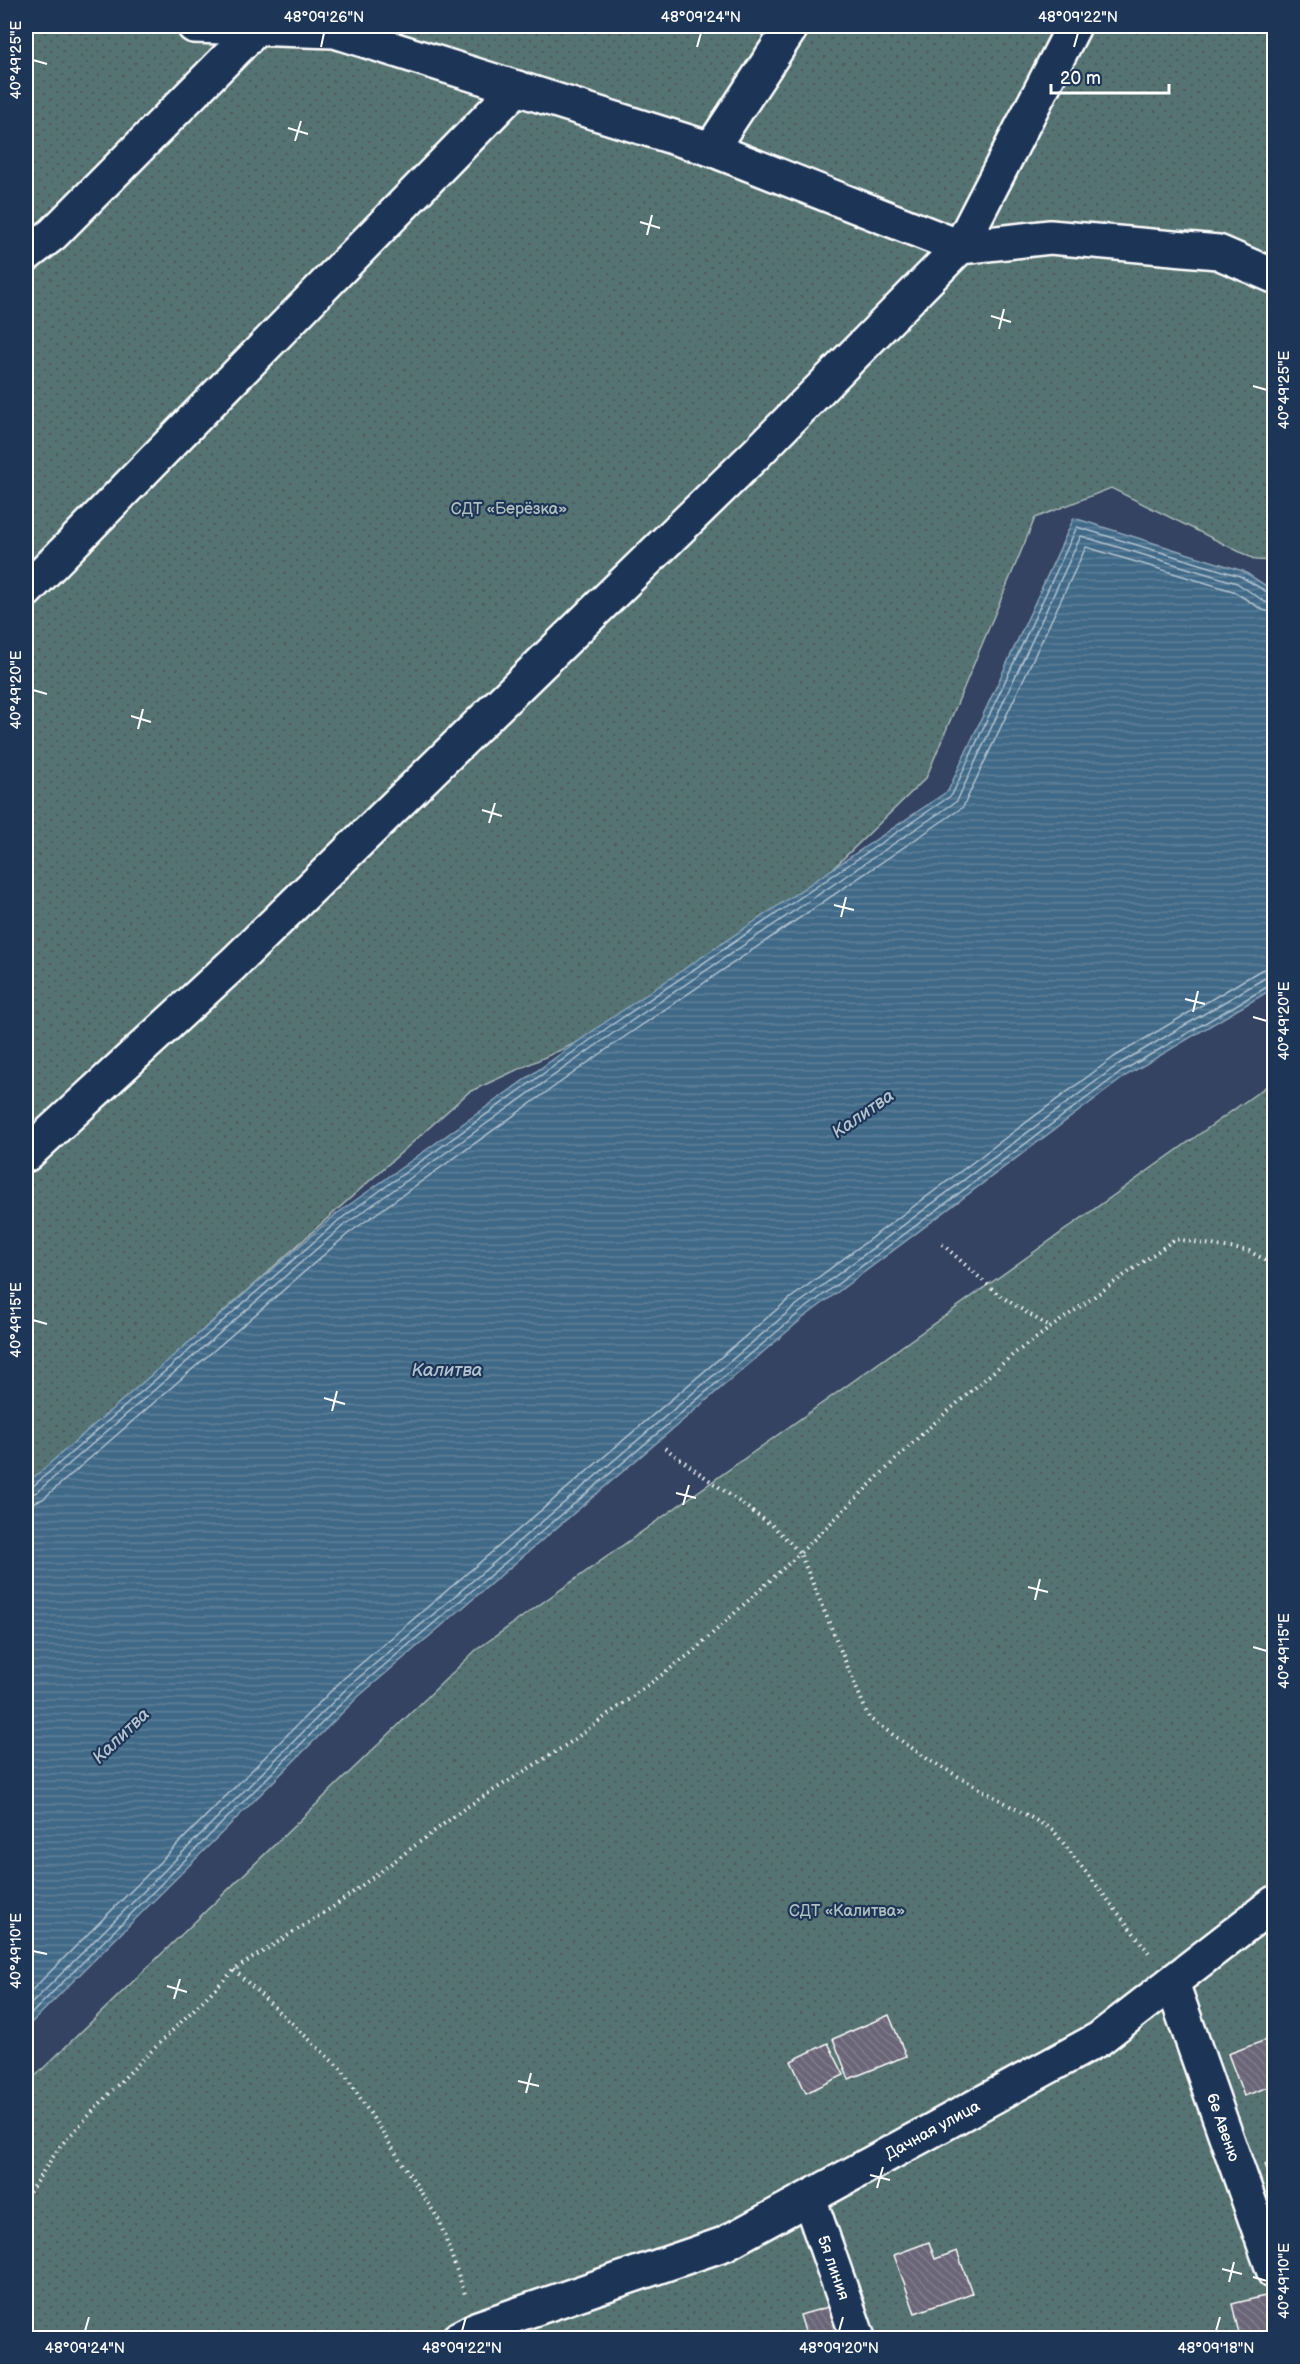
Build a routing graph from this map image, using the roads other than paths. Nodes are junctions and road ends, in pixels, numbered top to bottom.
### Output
1 (194, 26) edge
2 (792, 26) edge
3 (1074, 26) edge
4 (336, 28) edge
5 (256, 29) junction
6 (517, 88) junction
7 (711, 148) junction
8 (960, 247) junction
9 (26, 255) edge
10 (1275, 276) edge
11 (26, 591) edge
12 (26, 1155) edge
13 (1275, 1903) edge
14 (1172, 1983) junction
15 (809, 2198) junction
16 (1275, 2272) edge
17 (473, 2335) edge
18 (858, 2338) edge

1 - 5 street
2 - 7 street
3 - 8 street
4 - 5 street
4 - 6 street
5 - 9 street
6 - 7 street
6 - 11 street
7 - 8 street
8 - 10 street
8 - 12 street
13 - 14 street, Дачная улица
14 - 15 street, Дачная улица
14 - 16 street, 6е Авеню
15 - 17 street, Дачная улица
15 - 18 street, 5я линия

